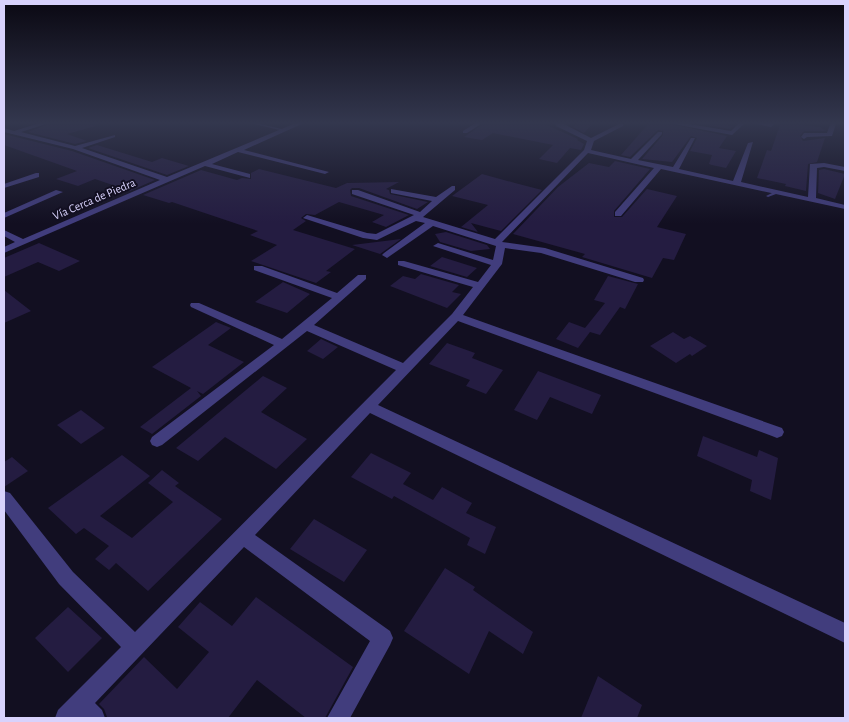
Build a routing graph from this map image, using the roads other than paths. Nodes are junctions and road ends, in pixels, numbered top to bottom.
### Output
1 (97, 156) edge
2 (225, 156) edge
3 (260, 156) edge
4 (579, 156) edge
5 (616, 156) edge
6 (638, 156) edge
7 (683, 156) edge
8 (746, 156) edge
9 (632, 162) junction
10 (205, 164) junction
11 (658, 168) junction
12 (845, 169) edge
13 (674, 171) junction
14 (324, 172) dead end
15 (36, 174) dead end
16 (247, 176) dead end
17 (167, 180) junction
18 (736, 184) junction
19 (4, 186) edge
20 (452, 188) dead end
21 (394, 190) dead end
22 (59, 192) dead end
23 (355, 192) dead end
24 (437, 200) junction
25 (812, 200) junction
26 (845, 207) edge
27 (618, 214) dead end
28 (4, 216) edge
29 (419, 217) junction
30 (307, 218) dead end
31 (431, 223) junction
32 (4, 233) edge
33 (23, 242) junction
34 (499, 243) junction
35 (438, 246) dead end
36 (4, 250) edge
37 (387, 255) dead end
38 (401, 264) dead end
39 (497, 264) junction
40 (258, 268) dead end
41 (362, 278) dead end
42 (639, 280) dead end
43 (481, 286) junction
44 (339, 297) junction
45 (195, 305) dead end
46 (456, 316) junction
47 (306, 326) junction
48 (282, 344) junction
49 (406, 370) junction
50 (370, 407) junction
51 (777, 432) dead end
52 (157, 441) dead end
53 (4, 498) edge
54 (243, 536) junction
55 (845, 633) edge
56 (135, 646) junction
57 (80, 713) edge
58 (338, 718) edge

1 - 17 street
2 - 10 street, Vía Cerca de Piedra
3 - 14 street
4 - 34 street
5 - 9 street
6 - 9 street
7 - 13 street
8 - 18 street
9 - 11 street
10 - 16 street
10 - 17 street, Vía Cerca de Piedra
11 - 13 street
11 - 27 street
12 - 25 street
13 - 18 street
15 - 19 street
17 - 33 street, Vía Cerca de Piedra
18 - 25 street
20 - 24 street
21 - 24 street
22 - 28 street
23 - 29 street
24 - 29 street
25 - 26 street
29 - 30 street
29 - 31 street
31 - 34 street
31 - 37 street
32 - 33 street
33 - 36 street, Vía Cerca de Piedra
34 - 39 street
34 - 42 street
35 - 39 street
38 - 43 street
39 - 43 street
40 - 44 street
41 - 44 street
43 - 46 street
44 - 47 street
45 - 48 street
46 - 49 street
46 - 51 street
47 - 48 street
47 - 49 street
48 - 52 street
49 - 50 street
50 - 54 street
50 - 55 street
53 - 56 street
54 - 56 street
54 - 58 street
56 - 57 street

